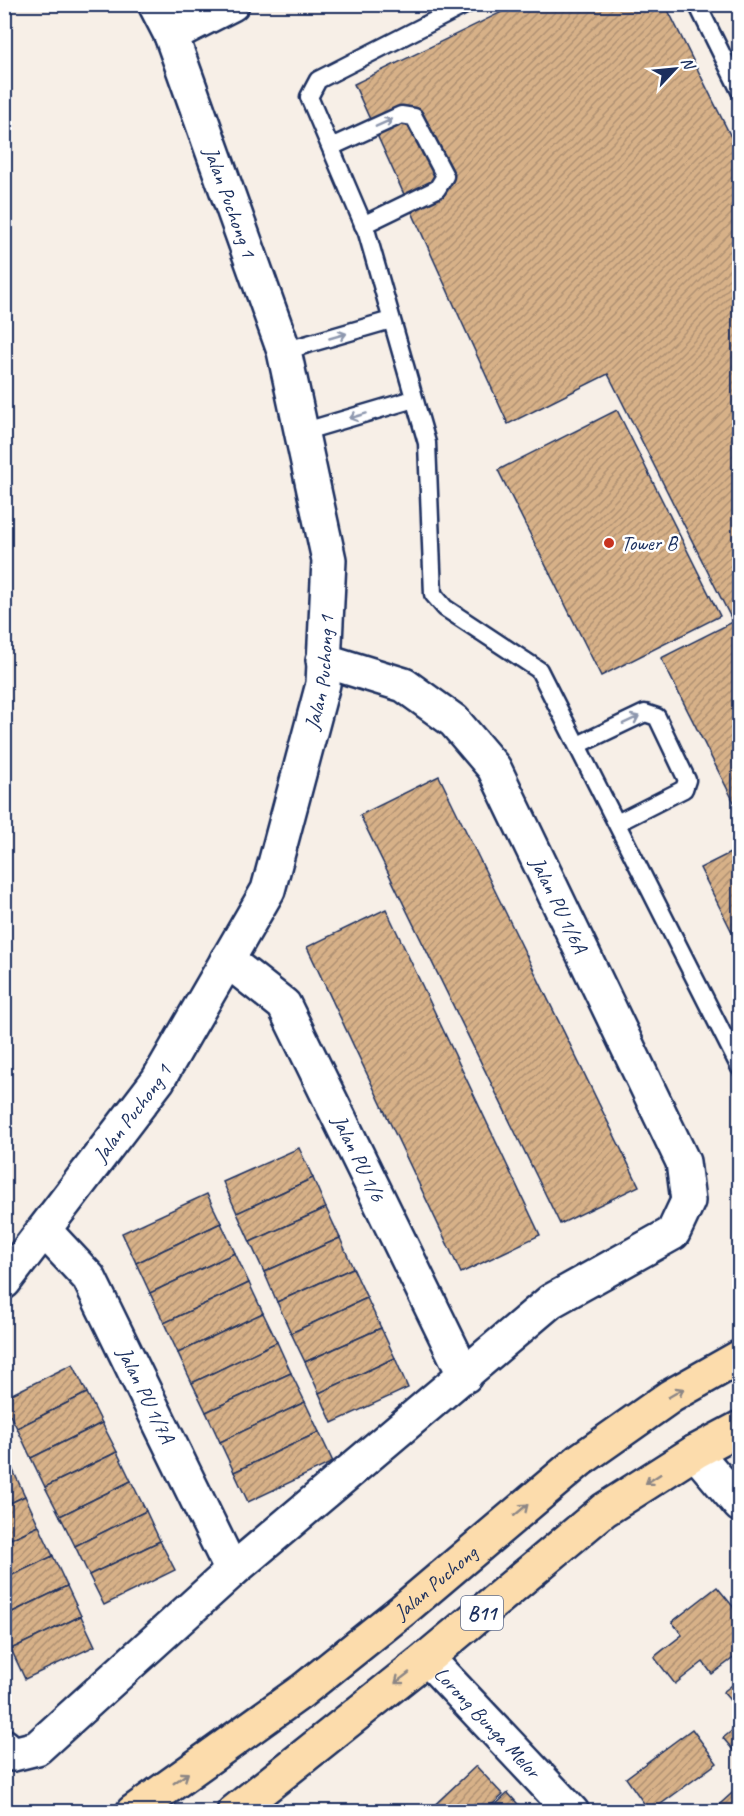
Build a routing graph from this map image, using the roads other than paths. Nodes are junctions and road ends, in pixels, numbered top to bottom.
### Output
1 (154, 4) edge
2 (232, 4) edge
3 (467, 4) edge
4 (697, 4) edge
5 (171, 35) junction
6 (740, 91) edge
7 (331, 147) junction
8 (363, 225) junction
9 (391, 320) junction
10 (284, 351) junction
11 (414, 399) junction
12 (302, 432) junction
13 (324, 660) junction
14 (578, 745) junction
15 (617, 823) junction
16 (227, 960) junction
17 (740, 1068) edge
18 (44, 1230) junction
19 (4, 1282) edge
20 (740, 1358) edge
21 (465, 1376) junction
22 (740, 1428) edge
23 (695, 1452) junction
24 (740, 1506) edge
25 (232, 1571) junction
26 (428, 1658) junction
27 (9, 1750) edge
28 (134, 1812) edge
29 (234, 1812) edge
30 (573, 1812) edge

1 - 5 street, Jalan Puchong 1
2 - 5 street
3 - 7 lane
4 - 6 lane
5 - 10 street, Jalan Puchong 1
7 - 8 lane
7 -> 8 lane
8 - 9 lane
10 -> 9 lane
9 - 11 lane
10 - 12 street, Jalan Puchong 1
11 -> 12 lane
11 - 14 lane
12 - 13 street, Jalan Puchong 1
13 - 16 street, Jalan Puchong 1
13 - 21 street, Jalan PU 1/6A
14 - 15 lane
14 -> 15 lane
15 - 17 lane
16 - 18 street, Jalan Puchong 1
16 - 21 street, Jalan PU 1/6
18 - 19 street, Jalan Puchong 1
18 - 25 street, Jalan PU 1/7A
28 -> 20 main road, Jalan Puchong / B11
21 - 25 street
22 - 23 main road, B11
23 - 24 street
23 -> 26 main road, B11
25 - 27 street
26 -> 29 main road, B11
26 - 30 street, Lorong Bunga Melor

